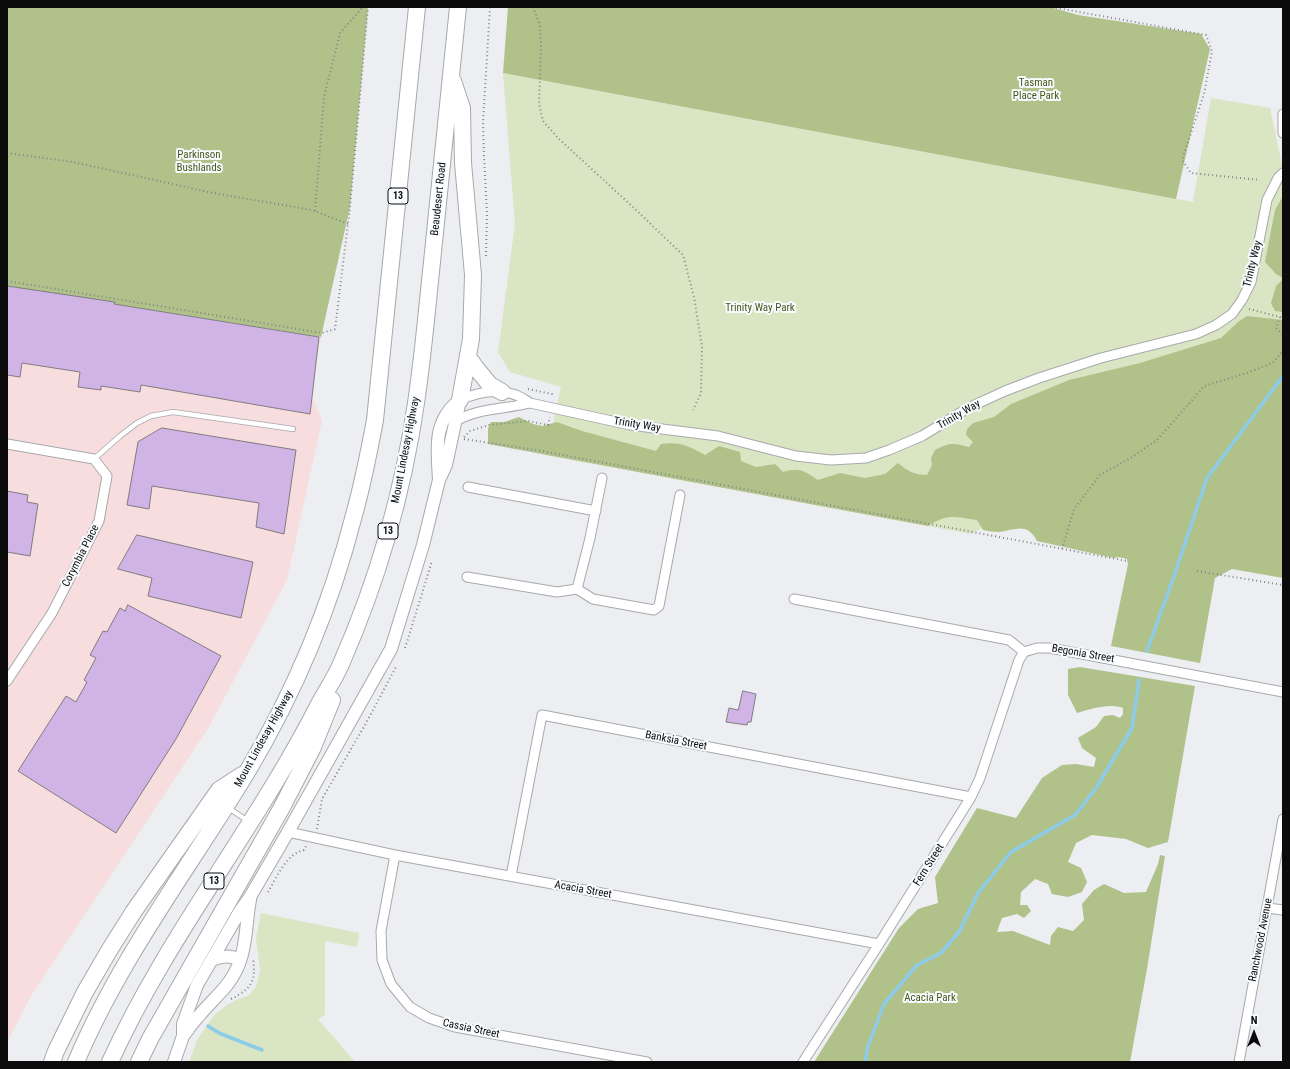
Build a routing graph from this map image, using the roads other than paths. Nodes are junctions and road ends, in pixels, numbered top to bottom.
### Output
1 (417, 7) edge
2 (458, 7) edge
3 (451, 76) junction
4 (1283, 114) edge
5 (1283, 133) edge
6 (1283, 173) edge
7 (468, 357) junction
8 (418, 390) joint
9 (502, 392) junction
10 (460, 400) junction
11 (530, 403) junction
12 (456, 421) junction
13 (293, 429) dead end
14 (7, 444) edge
15 (94, 459) junction
16 (602, 478) dead end
17 (439, 480) junction
18 (468, 486) dead end
19 (680, 495) dead end
20 (596, 511) junction
21 (467, 577) dead end
22 (577, 589) junction
23 (794, 599) dead end
24 (1024, 652) junction
25 (340, 667) junction
26 (7, 681) edge
27 (1283, 692) edge
28 (247, 772) junction
29 (971, 798) junction
30 (225, 806) junction
31 (1283, 819) edge
32 (251, 823) junction
33 (288, 832) junction
34 (395, 855) junction
35 (511, 876) junction
36 (250, 897) junction
37 (1268, 908) junction
38 (1283, 910) edge
39 (879, 944) junction
40 (212, 960) junction
41 (240, 960) junction
42 (182, 1036) junction
43 (52, 1058) edge
44 (76, 1062) edge
45 (110, 1062) edge
46 (139, 1062) edge
47 (174, 1062) edge
48 (647, 1062) edge
49 (803, 1062) edge
50 (1239, 1062) edge

1 - 28 highway, Mount Lindesay Highway / 13
2 - 3 highway, Beaudesert Road / 13
3 - 7 highway
3 - 8 highway, Beaudesert Road / 13
4 - 5 street
6 - 11 street, Trinity Way
7 - 9 highway
7 - 10 highway
8 - 25 highway, Mount Lindesay Highway / 13
9 - 10 street, Trinity Way
9 - 11 street, Trinity Way
10 - 12 street
10 - 17 street
11 - 12 street, Trinity Way
12 - 17 street
13 - 15 lane
14 - 15 street
15 - 26 street, Corymbia Place
16 - 20 street
17 - 33 street
18 - 20 street
19 - 22 street
20 - 22 street
21 - 22 street
23 - 24 street
24 - 27 street, Begonia Street
24 - 29 street, Fern Street
25 - 32 highway, Mount Lindesay Highway / 13
25 - 46 highway
28 - 30 highway, Mount Lindesay Highway / 13
28 - 43 highway
29 - 35 street, Banksia Street
29 - 39 street, Fern Street
30 - 32 lane
30 - 44 highway, Mount Lindesay Highway / 13
31 - 37 street, Ranchwood Avenue
32 - 45 highway, Mount Lindesay Highway / 13
33 - 34 street, Acacia Street
33 - 36 street
34 - 35 street, Acacia Street
34 - 48 street, Cassia Street
35 - 39 street, Acacia Street
36 - 40 street
36 - 41 street
37 - 38 street
37 - 50 street, Ranchwood Avenue
39 - 49 street, Fern Street
40 - 41 street
40 - 42 street
41 - 42 street
42 - 47 street

